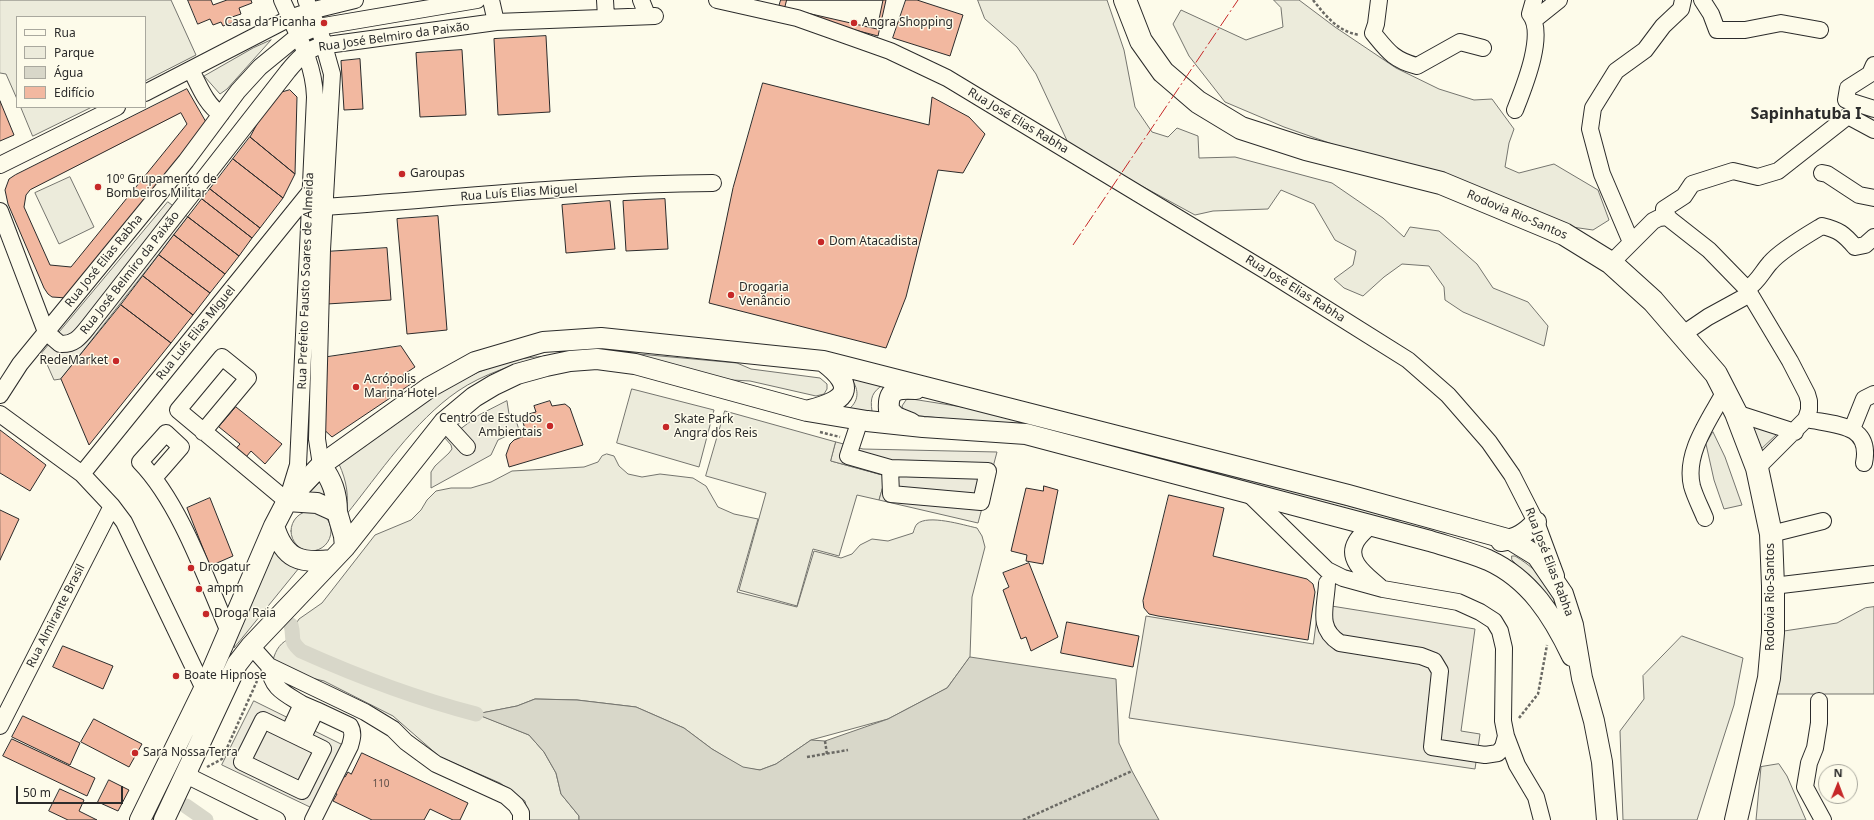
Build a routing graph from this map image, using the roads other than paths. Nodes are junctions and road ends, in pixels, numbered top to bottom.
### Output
1 (282, 0) edge
2 (355, 0) edge
3 (477, 0) edge
4 (491, 0) edge
5 (605, 0) edge
6 (641, 0) edge
7 (721, 0) edge
8 (1125, 0) edge
9 (1379, 0) edge
10 (1534, 0) edge
11 (1559, 0) edge
12 (1683, 0) edge
13 (1702, 0) edge
14 (308, 5) edge
15 (414, 11) junction
16 (606, 17) junction
17 (290, 18) junction
18 (1534, 20) junction
19 (496, 22) junction
20 (318, 27) junction
21 (1820, 30) dead end
22 (418, 33) junction
23 (299, 35) junction
24 (325, 48) junction
25 (1483, 48) dead end
26 (307, 57) junction
27 (191, 70) junction
28 (1873, 71) edge
29 (146, 92) edge
30 (115, 108) edge
31 (1874, 109) edge
32 (1515, 110) dead end
33 (221, 114) junction
34 (1874, 130) edge
35 (0, 165) edge
36 (1822, 173) dead end
37 (712, 183) dead end
38 (310, 192) junction
39 (1874, 198) edge
40 (325, 208) junction
41 (0, 211) edge
42 (1669, 218) junction
43 (1874, 238) edge
44 (1631, 242) junction
45 (315, 250) junction
46 (1610, 263) junction
47 (1749, 292) junction
48 (32, 296) junction
49 (70, 303) junction
50 (46, 332) junction
51 (1683, 334) junction
52 (823, 361) junction
53 (932, 389) junction
54 (1725, 391) junction
55 (1874, 394) edge
56 (0, 395) edge
57 (806, 411) junction
58 (1736, 413) junction
59 (0, 414) edge
60 (1806, 419) junction
61 (860, 420) junction
62 (444, 422) junction
63 (923, 427) junction
64 (1852, 429) junction
65 (203, 432) junction
66 (1794, 432) junction
67 (1869, 444) edge
68 (467, 447) dead end
69 (1864, 463) dead end
70 (321, 464) junction
71 (890, 468) junction
72 (1757, 468) junction
73 (82, 474) junction
74 (154, 478) dead end
75 (1248, 493) junction
76 (287, 500) junction
77 (112, 506) junction
78 (337, 512) junction
79 (1705, 518) dead end
80 (1823, 521) dead end
81 (1536, 522) junction
82 (1370, 525) junction
83 (274, 526) junction
84 (1771, 534) junction
85 (1511, 540) junction
86 (1430, 541) junction
87 (339, 554) junction
88 (1874, 574) edge
89 (1327, 583) dead end
90 (1773, 586) junction
91 (1383, 589) junction
92 (1563, 594) junction
93 (229, 632) junction
94 (251, 646) junction
95 (265, 670) junction
96 (1582, 678) junction
97 (204, 689) junction
98 (1819, 701) dead end
99 (309, 707) junction
100 (191, 716) junction
101 (0, 726) edge
102 (295, 736) junction
103 (1506, 736) junction
104 (1748, 762) junction
105 (198, 774) junction
106 (168, 818) edge
107 (140, 820) edge
108 (253, 820) edge
109 (277, 820) edge
110 (313, 820) edge
111 (522, 820) edge
112 (1542, 820) edge
113 (1607, 820) edge
114 (1727, 820) edge
115 (1736, 820) edge
116 (1823, 820) edge

1 - 17 street, Rua Prefeito Fausto Soares de Almeida
2 - 14 street
3 - 15 street, Rua José Elias Rabha
4 - 19 street
5 - 16 street
6 - 16 street, Rua José Belmiro da Paixão
7 - 81 street, Rua José Elias Rabha
8 - 46 highway, Rodovia Rio-Santos
9 - 25 street
10 - 18 street
11 - 18 street
12 - 44 street
13 - 21 street
14 - 17 street
14 - 20 street, Rua Prefeito Fausto Soares de Almeida
15 - 20 street, Rua José Elias Rabha
15 - 22 street
16 - 19 street, Rua José Belmiro da Paixão
17 - 23 street, Rua Prefeito Fausto Soares de Almeida
17 - 27 street
18 - 32 street
19 - 22 street, Rua José Belmiro da Paixão
20 - 23 street, Rua José Elias Rabha
20 - 24 street, Rua Prefeito Fausto Soares de Almeida
22 - 24 street, Rua José Belmiro da Paixão
23 - 26 street, Rua Prefeito Fausto Soares de Almeida
23 - 33 street, Rua José Elias Rabha
24 - 26 street, Rua José Belmiro da Paixão
24 - 40 street, Rua Prefeito Fausto Soares de Almeida
26 - 38 street, Rua Prefeito Fausto Soares de Almeida
26 - 50 street, Rua José Belmiro da Paixão
27 - 29 street
27 - 33 street
28 - 31 street
30 - 35 street
33 - 49 street, Rua José Elias Rabha
34 - 42 street
36 - 39 street
37 - 40 street, Rua Luís Elias Miguel
38 - 45 street, Rua Prefeito Fausto Soares de Almeida
38 - 73 street, Rua Luís Elias Miguel
40 - 45 street, Rua Prefeito Fausto Soares de Almeida
41 - 48 street
42 - 44 street
42 - 47 street
43 - 47 street
44 - 46 street
45 - 70 street, Rua Prefeito Fausto Soares de Almeida
45 - 76 street, Rua Prefeito Fausto Soares de Almeida
46 - 51 highway, Rodovia Rio-Santos
47 - 51 street
47 - 60 street
48 - 49 street
48 - 50 street
49 - 50 street, Rua José Elias Rabha
50 - 56 street, Rua José Elias Rabha
51 - 54 highway, Rodovia Rio-Santos
52 - 53 main road
52 - 57 main road
52 - 70 main road
53 - 63 main road
53 - 85 main road
54 - 58 highway, Rodovia Rio-Santos
54 - 79 street
55 - 64 street
57 - 61 main road
57 - 62 main road
58 - 66 street
58 - 72 highway, Rodovia Rio-Santos
59 - 73 street
60 - 64 street
60 - 66 street
61 - 63 main road
61 - 71 street
62 - 68 street
62 - 87 main road
63 - 75 main road
64 - 67 street
65 - 65 street
65 - 76 street
66 - 72 street
67 - 69 street
70 - 76 main road
70 - 78 main road
71 - 71 street
72 - 84 highway, Rodovia Rio-Santos
73 - 77 street
74 - 93 street
75 - 82 main road
75 - 91 street
76 - 78 main road
76 - 83 main road
77 - 97 street
77 - 101 street, Rua Almirante Brasil
78 - 87 main road
80 - 84 street
81 - 85 main road
81 - 92 street, Rua José Elias Rabha
82 - 86 main road
82 - 91 street
83 - 87 main road
83 - 93 main road
84 - 90 highway, Rodovia Rio-Santos
85 - 86 main road
85 - 92 main road
86 - 96 main road
87 - 94 main road
88 - 90 street
89 - 103 street
90 - 104 highway, Rodovia Rio-Santos
91 - 103 street
92 - 96 main road, Rua José Elias Rabha
93 - 97 main road
94 - 95 street
94 - 105 main road
95 - 99 street
95 - 111 street
96 - 113 main road, Rua José Elias Rabha
97 - 100 main road
98 - 116 street
99 - 102 street
99 - 110 street
100 - 105 main road
100 - 107 main road
102 - 102 street
103 - 112 street
104 - 114 highway, Rodovia Rio-Santos
104 - 115 highway, Rodovia Rio-Santos
105 - 106 main road
105 - 108 street
105 - 109 street

